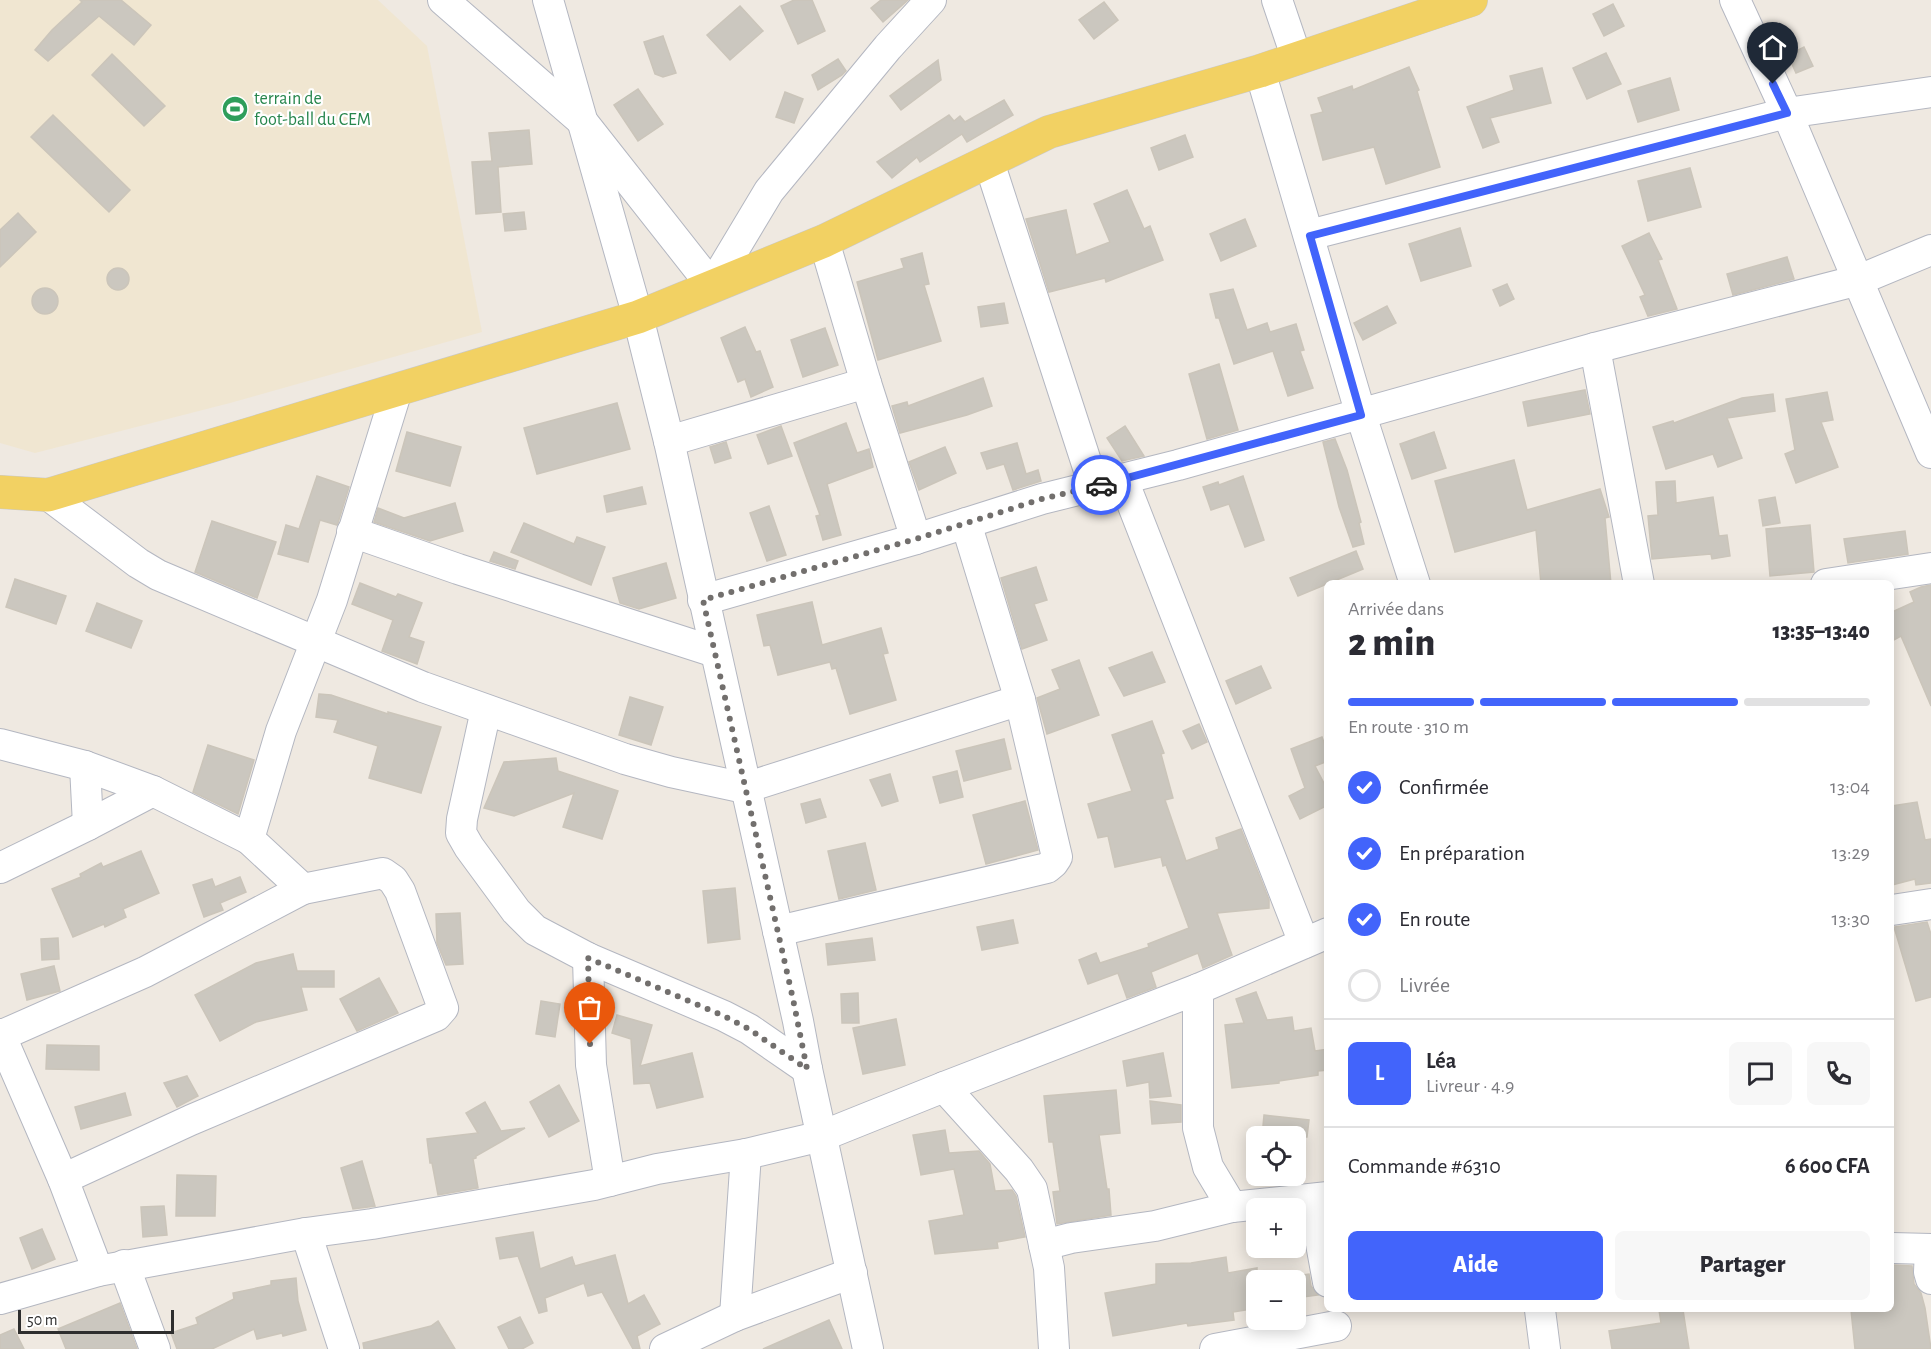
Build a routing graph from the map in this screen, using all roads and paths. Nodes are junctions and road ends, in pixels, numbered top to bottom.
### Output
1 (443, 0) edge
2 (548, 0) edge
3 (931, 0) edge
4 (1277, 0) edge
5 (1471, 0) edge
6 (1735, 0) edge
7 (1297, 59) junction
8 (1260, 71) junction
9 (1931, 92) edge
10 (1787, 113) junction
11 (582, 121) junction
12 (988, 162) junction
13 (1310, 236) junction
14 (824, 241) junction
15 (1931, 250) edge
16 (1859, 280) junction
17 (712, 286) junction
18 (638, 317) junction
19 (1595, 348) junction
20 (866, 383) junction
21 (397, 390) junction
22 (1361, 415) junction
23 (669, 441) junction
24 (1931, 453) edge
25 (1123, 480) junction
26 (1094, 486) junction
27 (0, 492) edge
28 (48, 495) junction
29 (966, 524) junction
30 (352, 532) junction
31 (916, 539) junction
32 (1931, 568) edge
33 (1414, 580) edge
34 (1638, 580) edge
35 (1852, 580) edge
36 (703, 600) junction
37 (316, 641) junction
38 (715, 652) junction
39 (1020, 700) junction
40 (486, 710) junction
41 (0, 744) edge
42 (85, 766) junction
43 (745, 788) junction
44 (153, 791) junction
45 (88, 825) junction
46 (249, 839) junction
47 (0, 868) edge
48 (303, 889) junction
49 (1931, 904) edge
50 (1894, 910) edge
51 (778, 931) junction
52 (1316, 938) edge
53 (588, 958) junction
54 (1198, 989) junction
55 (0, 1035) edge
56 (807, 1069) junction
57 (944, 1087) junction
58 (822, 1136) junction
59 (746, 1154) junction
60 (63, 1179) junction
61 (610, 1181) junction
62 (1320, 1198) edge
63 (1232, 1207) junction
64 (306, 1233) junction
65 (1324, 1240) edge
66 (1044, 1245) junction
67 (1894, 1248) edge
68 (1930, 1249) edge
69 (111, 1268) junction
70 (852, 1273) junction
71 (1931, 1279) edge
72 (0, 1299) edge
73 (1540, 1312) edge
74 (735, 1316) junction
75 (1336, 1328) edge
76 (155, 1349) edge
77 (344, 1349) edge
78 (665, 1349) edge
79 (868, 1349) edge
80 (1054, 1349) edge
81 (1215, 1349) edge
82 (1545, 1349) edge

1 - 11 street
2 - 11 street
3 - 17 street
4 - 7 street
5 - 7 main road
6 - 10 street
7 - 8 main road
8 - 12 main road
8 - 13 street
9 - 10 street
10 - 13 street
10 - 16 street
11 - 17 street
11 - 18 street
12 - 14 main road
12 - 26 street
13 - 22 street
14 - 17 main road
14 - 20 street
15 - 16 street
16 - 19 street
16 - 24 street
17 - 18 main road
18 - 21 main road
18 - 23 street
19 - 22 street
19 - 34 street
20 - 23 street
20 - 31 street
21 - 28 main road
21 - 30 street
22 - 25 street
22 - 33 street
23 - 36 street
25 - 26 street
25 - 52 street
26 - 29 street
27 - 28 main road
28 - 37 street
29 - 31 street
29 - 39 street
30 - 37 street
30 - 38 street
31 - 36 street
32 - 35 street
36 - 38 street
37 - 40 street
37 - 46 street
38 - 43 street
39 - 43 street
39 - 51 street
40 - 43 street
40 - 53 street
41 - 42 street
42 - 44 street
42 - 45 street
43 - 51 street
44 - 45 street
44 - 46 street
45 - 47 street
46 - 48 street
48 - 55 street
48 - 60 street
49 - 50 street
51 - 56 street
52 - 54 street
53 - 56 street
53 - 61 street
54 - 57 street
54 - 63 street
55 - 60 street
56 - 58 street
57 - 58 street
57 - 66 street
58 - 59 street
58 - 70 street
59 - 61 street
59 - 74 street
60 - 69 street
61 - 64 street
62 - 63 street
62 - 65 street
63 - 66 street
64 - 69 street
64 - 77 street
66 - 80 street
67 - 68 street
68 - 71 street
69 - 72 street
69 - 76 street
70 - 74 street
70 - 79 street
73 - 82 street
74 - 78 street
75 - 81 street

